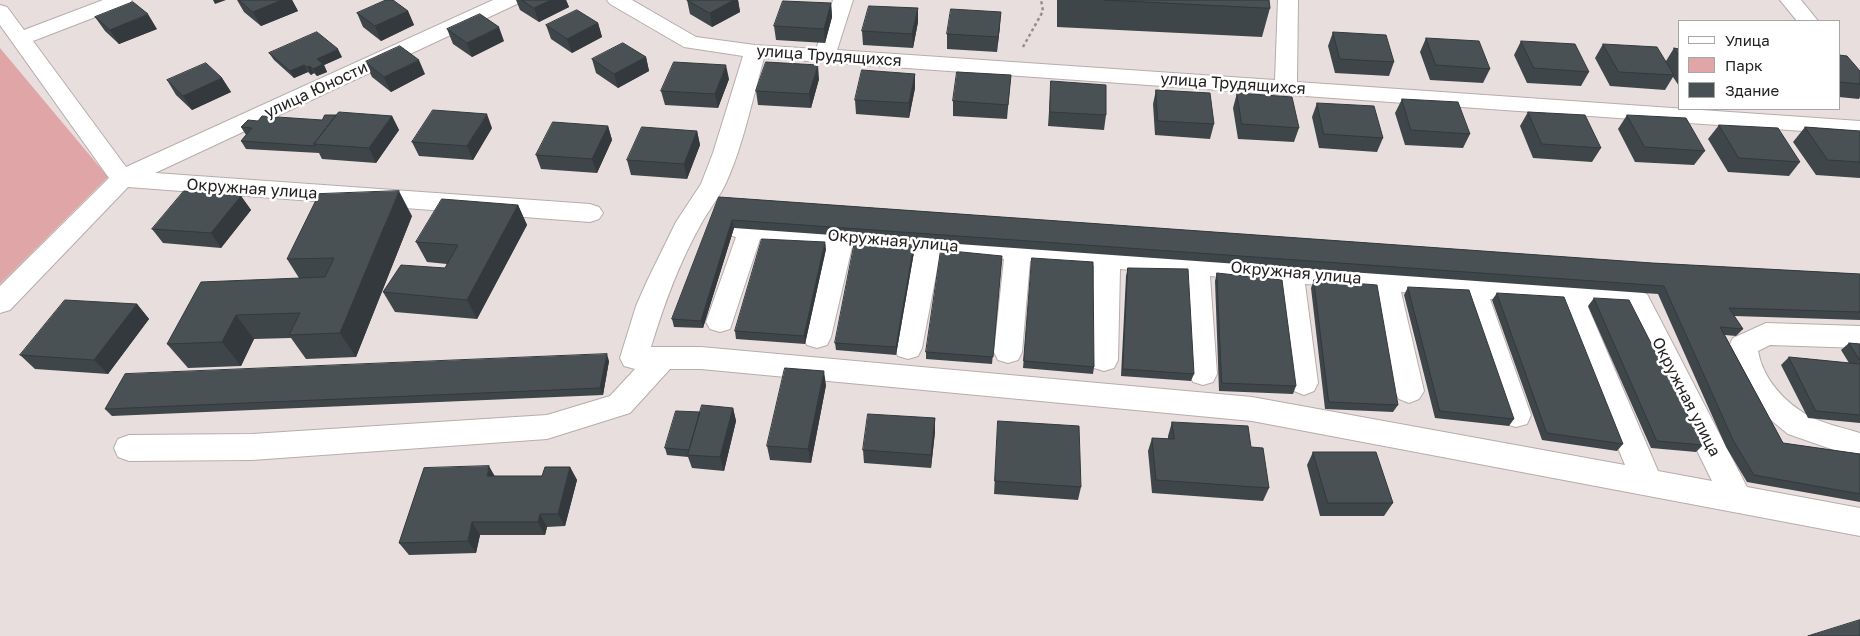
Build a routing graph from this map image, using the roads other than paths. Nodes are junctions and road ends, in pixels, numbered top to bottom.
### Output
1 (122, 0) edge
2 (510, 0) edge
3 (617, 0) edge
4 (843, 0) edge
5 (1288, 0) edge
6 (1790, 0) edge
7 (0, 11) edge
8 (1807, 20) edge
9 (21, 38) junction
10 (755, 51) junction
11 (824, 57) junction
12 (1286, 88) junction
13 (1860, 128) edge
14 (122, 179) junction
15 (590, 213) dead end
16 (841, 236) junction
17 (929, 244) junction
18 (1018, 251) junction
19 (1107, 258) junction
20 (1196, 265) junction
21 (1290, 273) junction
22 (1385, 280) junction
23 (1472, 287) junction
24 (1569, 295) junction
25 (0, 303) edge
26 (720, 322) dead end
27 (817, 337) dead end
28 (1860, 337) edge
29 (908, 348) dead end
30 (1008, 352) dead end
31 (663, 358) junction
32 (1104, 360) dead end
33 (1203, 374) dead end
34 (1304, 383) dead end
35 (1409, 391) dead end
36 (1516, 415) dead end
37 (1860, 446) edge
38 (130, 448) dead end
39 (1648, 483) junction
40 (1738, 500) junction
41 (1860, 522) edge

1 - 9 street
2 - 14 street, улица Юности
3 - 10 street, улица Трудящихся
4 - 11 street
5 - 12 street
6 - 8 street
7 - 9 street
9 - 14 street
10 - 11 street, улица Трудящихся
10 - 31 street
11 - 12 street, улица Трудящихся
12 - 13 street, улица Трудящихся
14 - 15 street, Окружная улица
14 - 25 street
16 - 17 street, Окружная улица
16 - 26 street, Окружная улица
16 - 27 street
17 - 18 street, Окружная улица
17 - 29 street
18 - 19 street, Окружная улица
18 - 30 street
19 - 20 street, Окружная улица
19 - 32 street
20 - 21 street, Окружная улица
20 - 33 street
21 - 22 street, Окружная улица
21 - 34 street
22 - 23 street, Окружная улица
22 - 35 street
23 - 24 street, Окружная улица
23 - 36 street
24 - 39 street
24 - 40 street, Окружная улица
28 - 37 street
31 - 38 street
31 - 39 street
39 - 40 street
40 - 41 street

